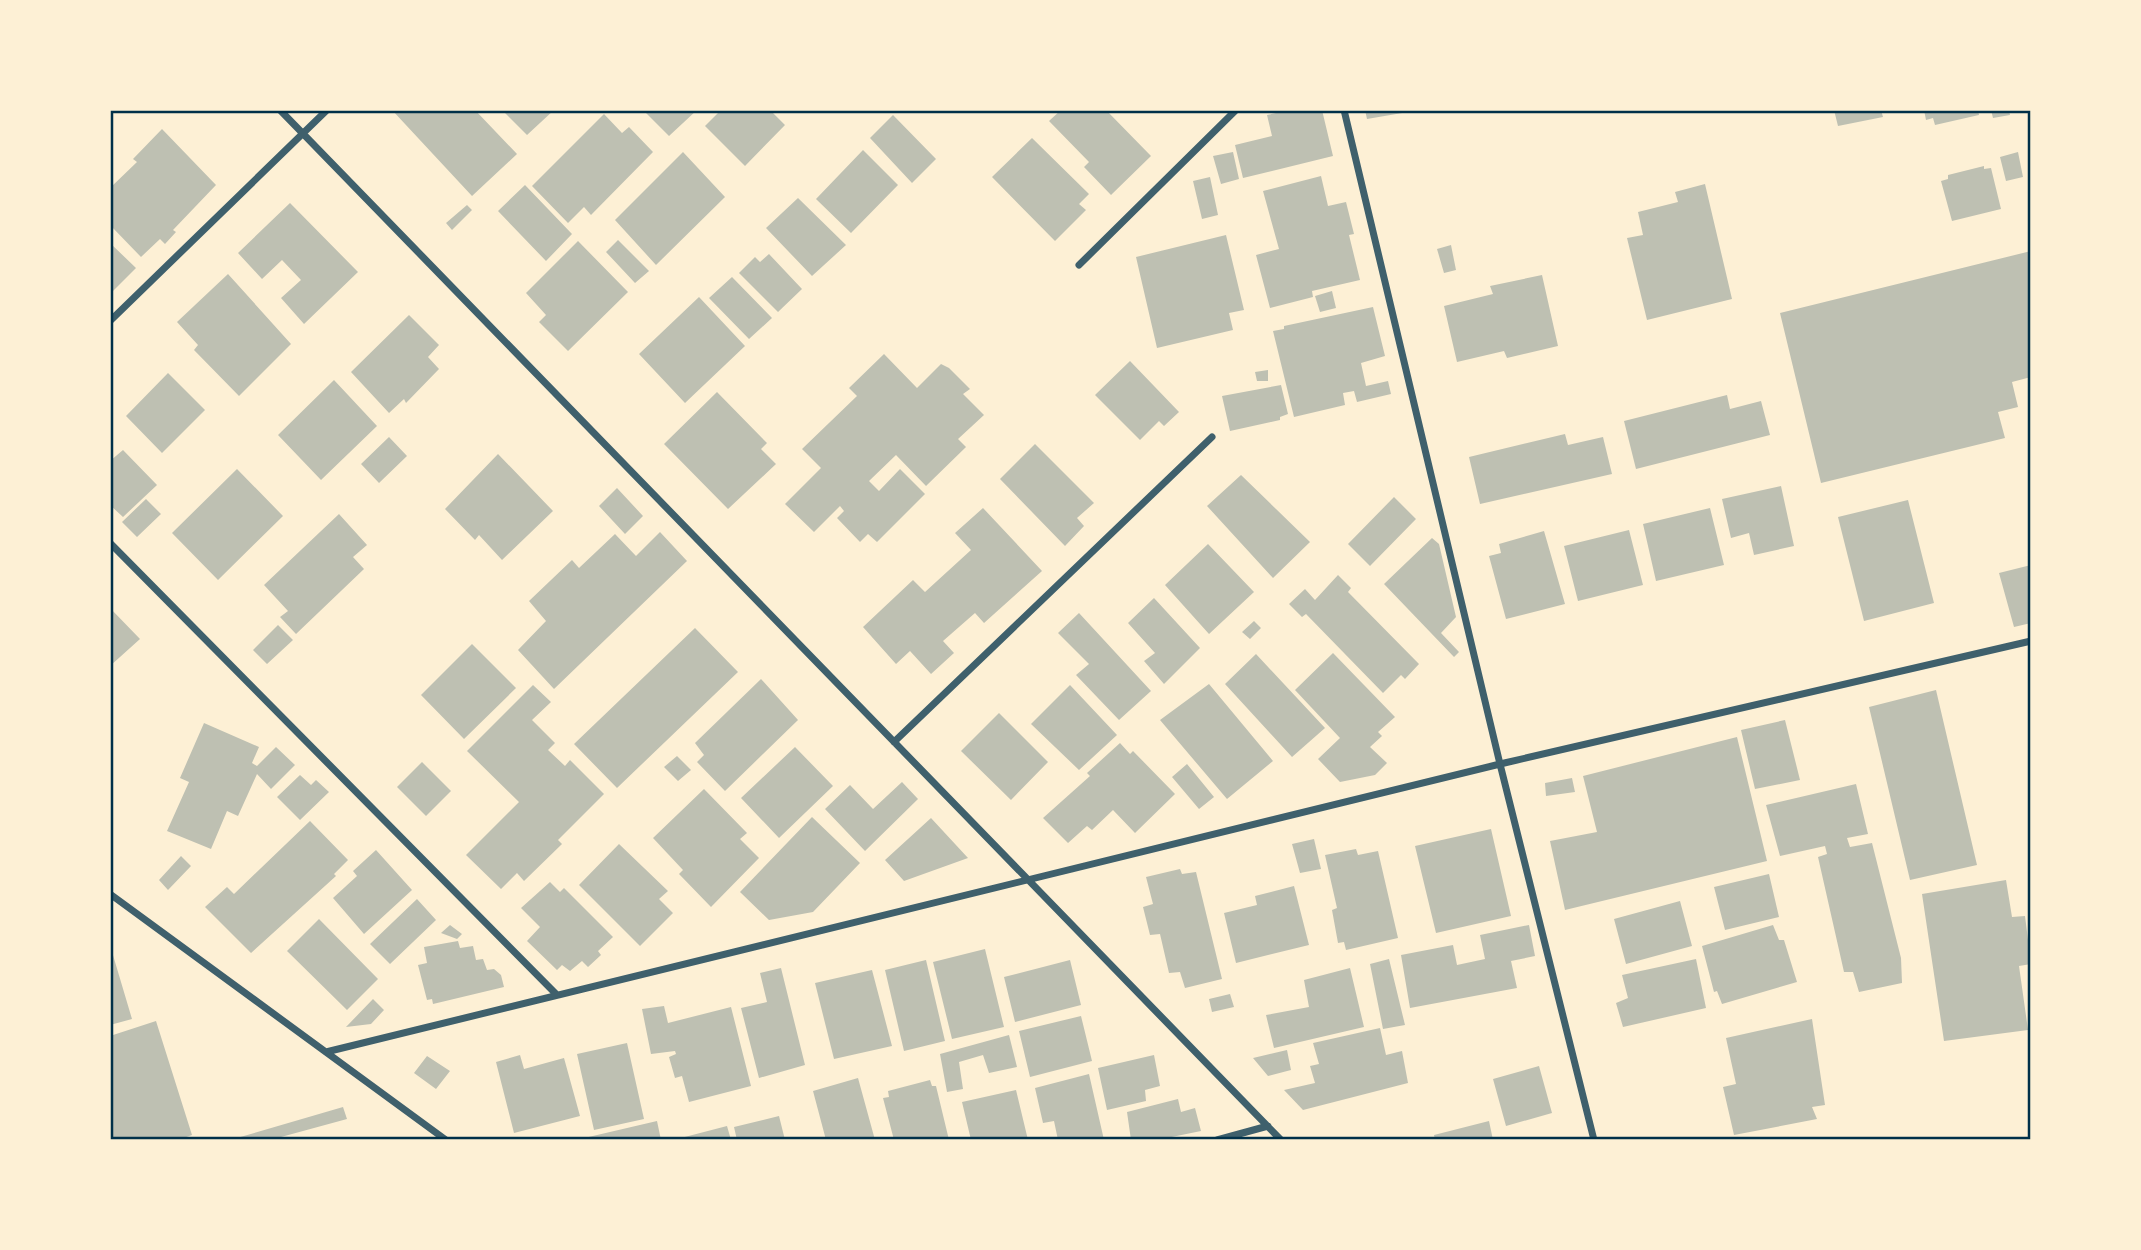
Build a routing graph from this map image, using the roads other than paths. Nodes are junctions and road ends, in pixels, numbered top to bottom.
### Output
1 (280, 110) edge
2 (327, 110) edge
3 (1236, 110) edge
4 (1344, 110) edge
5 (302, 134) junction
6 (1079, 265) dead end
7 (110, 321) edge
8 (1212, 437) dead end
9 (110, 543) edge
10 (2031, 641) edge
11 (894, 742) junction
12 (1500, 764) junction
13 (1029, 880) junction
14 (110, 894) edge
15 (557, 995) junction
16 (326, 1052) junction
17 (1268, 1126) junction
18 (446, 1140) edge
19 (1217, 1140) edge
20 (1282, 1140) edge
21 (1594, 1140) edge

1 - 5 street
2 - 5 street
3 - 6 street
4 - 12 street
5 - 7 street
5 - 11 street
8 - 11 street
9 - 15 street
10 - 12 street
11 - 13 street
12 - 13 street
12 - 21 street
13 - 15 street
13 - 17 street
14 - 16 street
15 - 16 street
16 - 18 street
17 - 19 street
17 - 20 street

